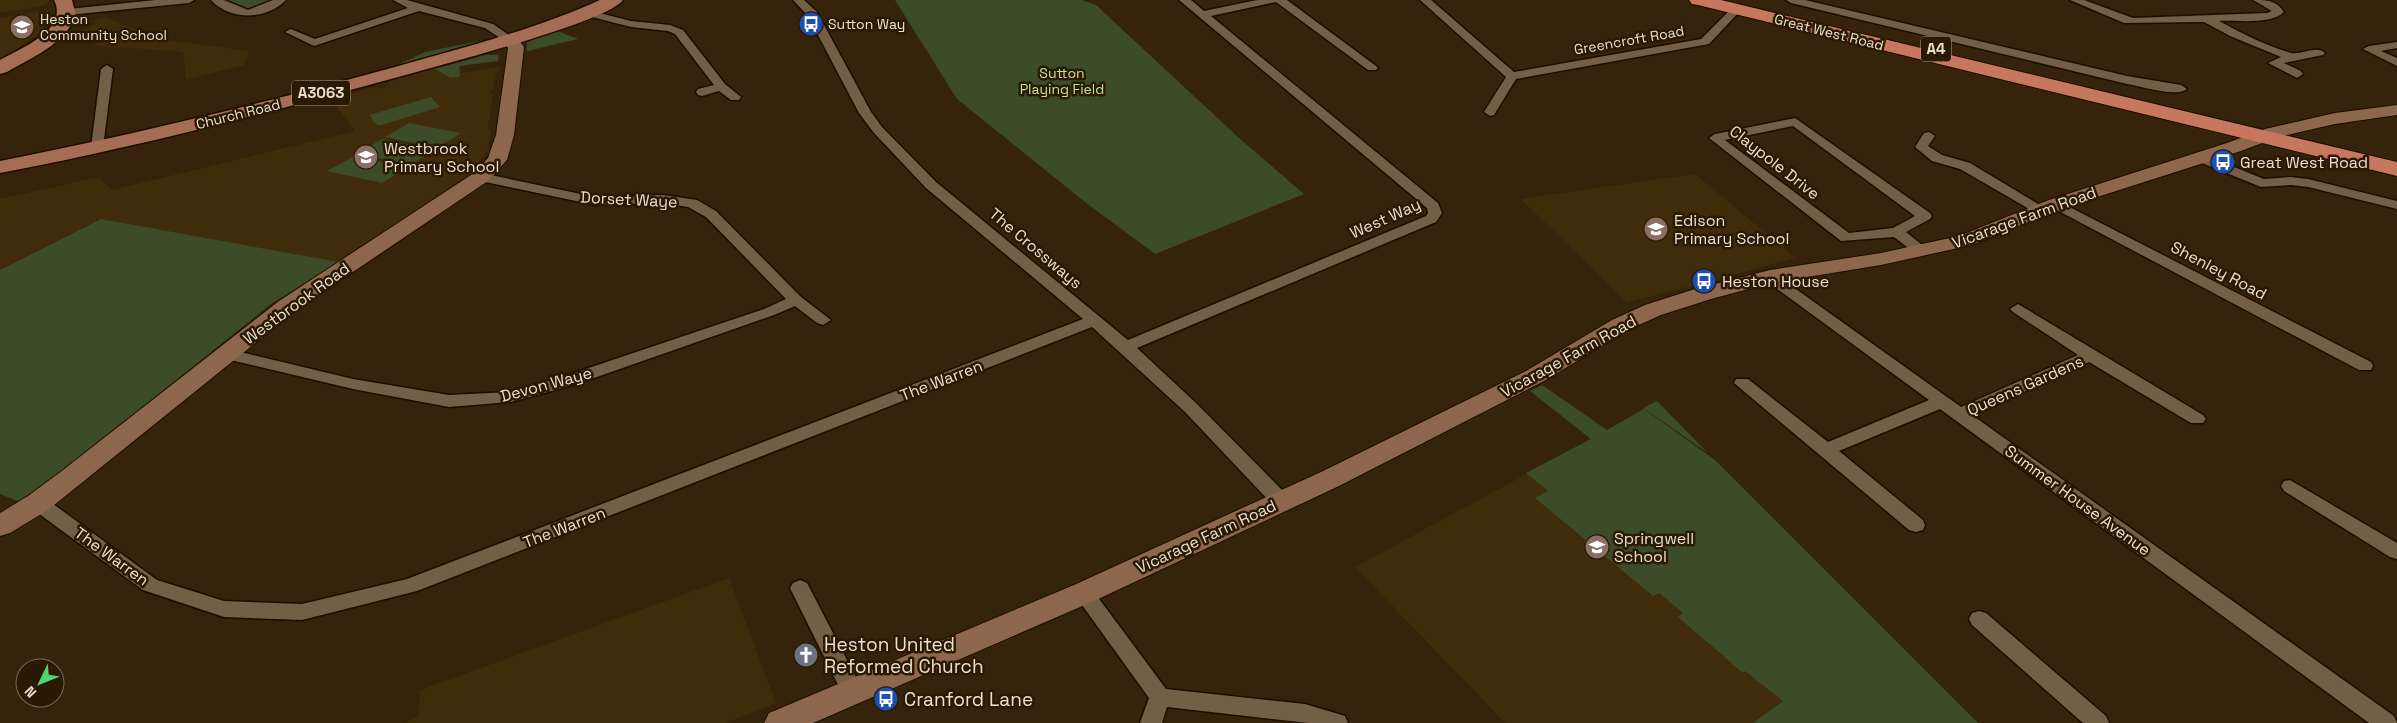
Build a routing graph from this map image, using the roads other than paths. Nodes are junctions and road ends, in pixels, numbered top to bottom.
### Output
1 (189, 0) edge
2 (216, 0) edge
3 (281, 0) edge
4 (398, 0) edge
5 (614, 0) edge
6 (798, 0) edge
7 (1184, 0) edge
8 (1272, 0) edge
9 (1280, 0) edge
10 (1425, 0) edge
11 (1698, 0) edge
12 (1791, 0) edge
13 (2075, 0) edge
14 (2258, 0) edge
15 (1732, 5) edge
16 (66, 6) edge
17 (418, 8) junction
18 (1811, 8) edge
19 (588, 13) junction
20 (1202, 15) junction
21 (2206, 18) junction
22 (291, 32) dead end
23 (510, 40) junction
24 (2397, 45) edge
25 (2319, 53) dead end
26 (2292, 57) junction
27 (2397, 62) edge
28 (0, 68) edge
29 (1372, 68) dead end
30 (107, 69) dead end
31 (2297, 74) dead end
32 (1512, 76) junction
33 (2124, 86) junction
34 (721, 87) junction
35 (2181, 89) dead end
36 (702, 92) dead end
37 (735, 97) dead end
38 (2146, 98) junction
39 (2397, 110) edge
40 (1490, 112) dead end
41 (2285, 130) junction
42 (1929, 136) dead end
43 (2257, 137) junction
44 (97, 147) junction
45 (2202, 158) junction
46 (2397, 158) edge
47 (0, 167) edge
48 (2397, 169) edge
49 (481, 177) junction
50 (2397, 205) edge
51 (2048, 207) junction
52 (1897, 232) junction
53 (1921, 251) junction
54 (1770, 277) junction
55 (796, 300) junction
56 (2018, 309) dead end
57 (823, 320) dead end
58 (1096, 320) junction
59 (1126, 347) junction
60 (228, 354) junction
61 (2090, 356) junction
62 (2365, 366) dead end
63 (1742, 383) dead end
64 (1943, 401) junction
65 (1959, 414) junction
66 (2197, 419) dead end
67 (1826, 450) junction
68 (2290, 486) dead end
69 (1281, 501) junction
70 (38, 503) junction
71 (1916, 525) dead end
72 (0, 526) edge
73 (2397, 552) edge
74 (800, 588) dead end
75 (1084, 593) junction
76 (1979, 619) dead end
77 (853, 692) junction
78 (1160, 697) junction
79 (780, 723) edge
80 (1151, 723) edge
81 (1337, 723) edge
82 (2098, 723) edge
83 (2386, 723) edge

1 - 16 street
2 - 3 street
4 - 17 street
5 - 19 main road, Church Road / A3063
6 - 58 street, The Crossways
7 - 20 street, West Way
8 - 20 street
9 - 29 street
10 - 32 street
11 - 15 highway, Great West Road / A4
12 - 18 street
13 - 21 street
14 - 21 street
15 - 18 highway, Great West Road / A4
15 - 32 street, Greencroft Road
15 - 43 highway, Great West Road / A4
16 - 28 main road
17 - 22 street
17 - 23 street
18 - 33 highway, Great West Road / A4
19 - 23 main road, Church Road / A3063
19 - 34 street
20 - 59 street, West Way
21 - 26 street
23 - 44 main road, Church Road / A3063
23 - 49 street, Westbrook Road
24 - 27 street
25 - 26 street
26 - 31 street
30 - 44 street
32 - 40 street
33 - 35 street
33 - 38 highway, Great West Road / A4
34 - 36 street
34 - 37 street
38 - 41 highway, Great West Road / A4
38 - 43 highway, A4
39 - 41 street, Vicarage Farm Road
41 - 43 street, Vicarage Farm Road
41 - 46 highway, Great West Road / A4
42 - 51 street, Shenley Road
43 - 45 street, Vicarage Farm Road
43 - 48 highway, Great West Road / A4
44 - 47 main road, Church Road / A3063
45 - 50 street
45 - 51 street, Vicarage Farm Road
49 - 55 street, Dorset Waye
49 - 60 street, Westbrook Road
51 - 53 street, Vicarage Farm Road
51 - 62 street, Shenley Road
52 - 52 street, Claypole Drive
52 - 53 street
53 - 54 street, Vicarage Farm Road
54 - 64 street, Summer House Avenue
54 - 69 street, Vicarage Farm Road
55 - 57 street, Dorset Waye
55 - 60 street, Devon Waye
56 - 61 street, Queens Gardens
58 - 59 street, The Crossways
58 - 70 street, The Warren
59 - 69 street, The Crossways
60 - 70 street, Westbrook Road
61 - 65 street, Queens Gardens
61 - 66 street, Queens Gardens
63 - 67 street
64 - 65 street, Summer House Avenue
64 - 67 street
65 - 83 street, Summer House Avenue
67 - 71 street
68 - 73 street
69 - 75 street, Vicarage Farm Road
70 - 72 street, Westbrook Road
74 - 77 street
75 - 77 street, Vicarage Farm Road
75 - 78 street
76 - 82 street
77 - 79 street, Vicarage Farm Road
78 - 80 street
78 - 81 street

